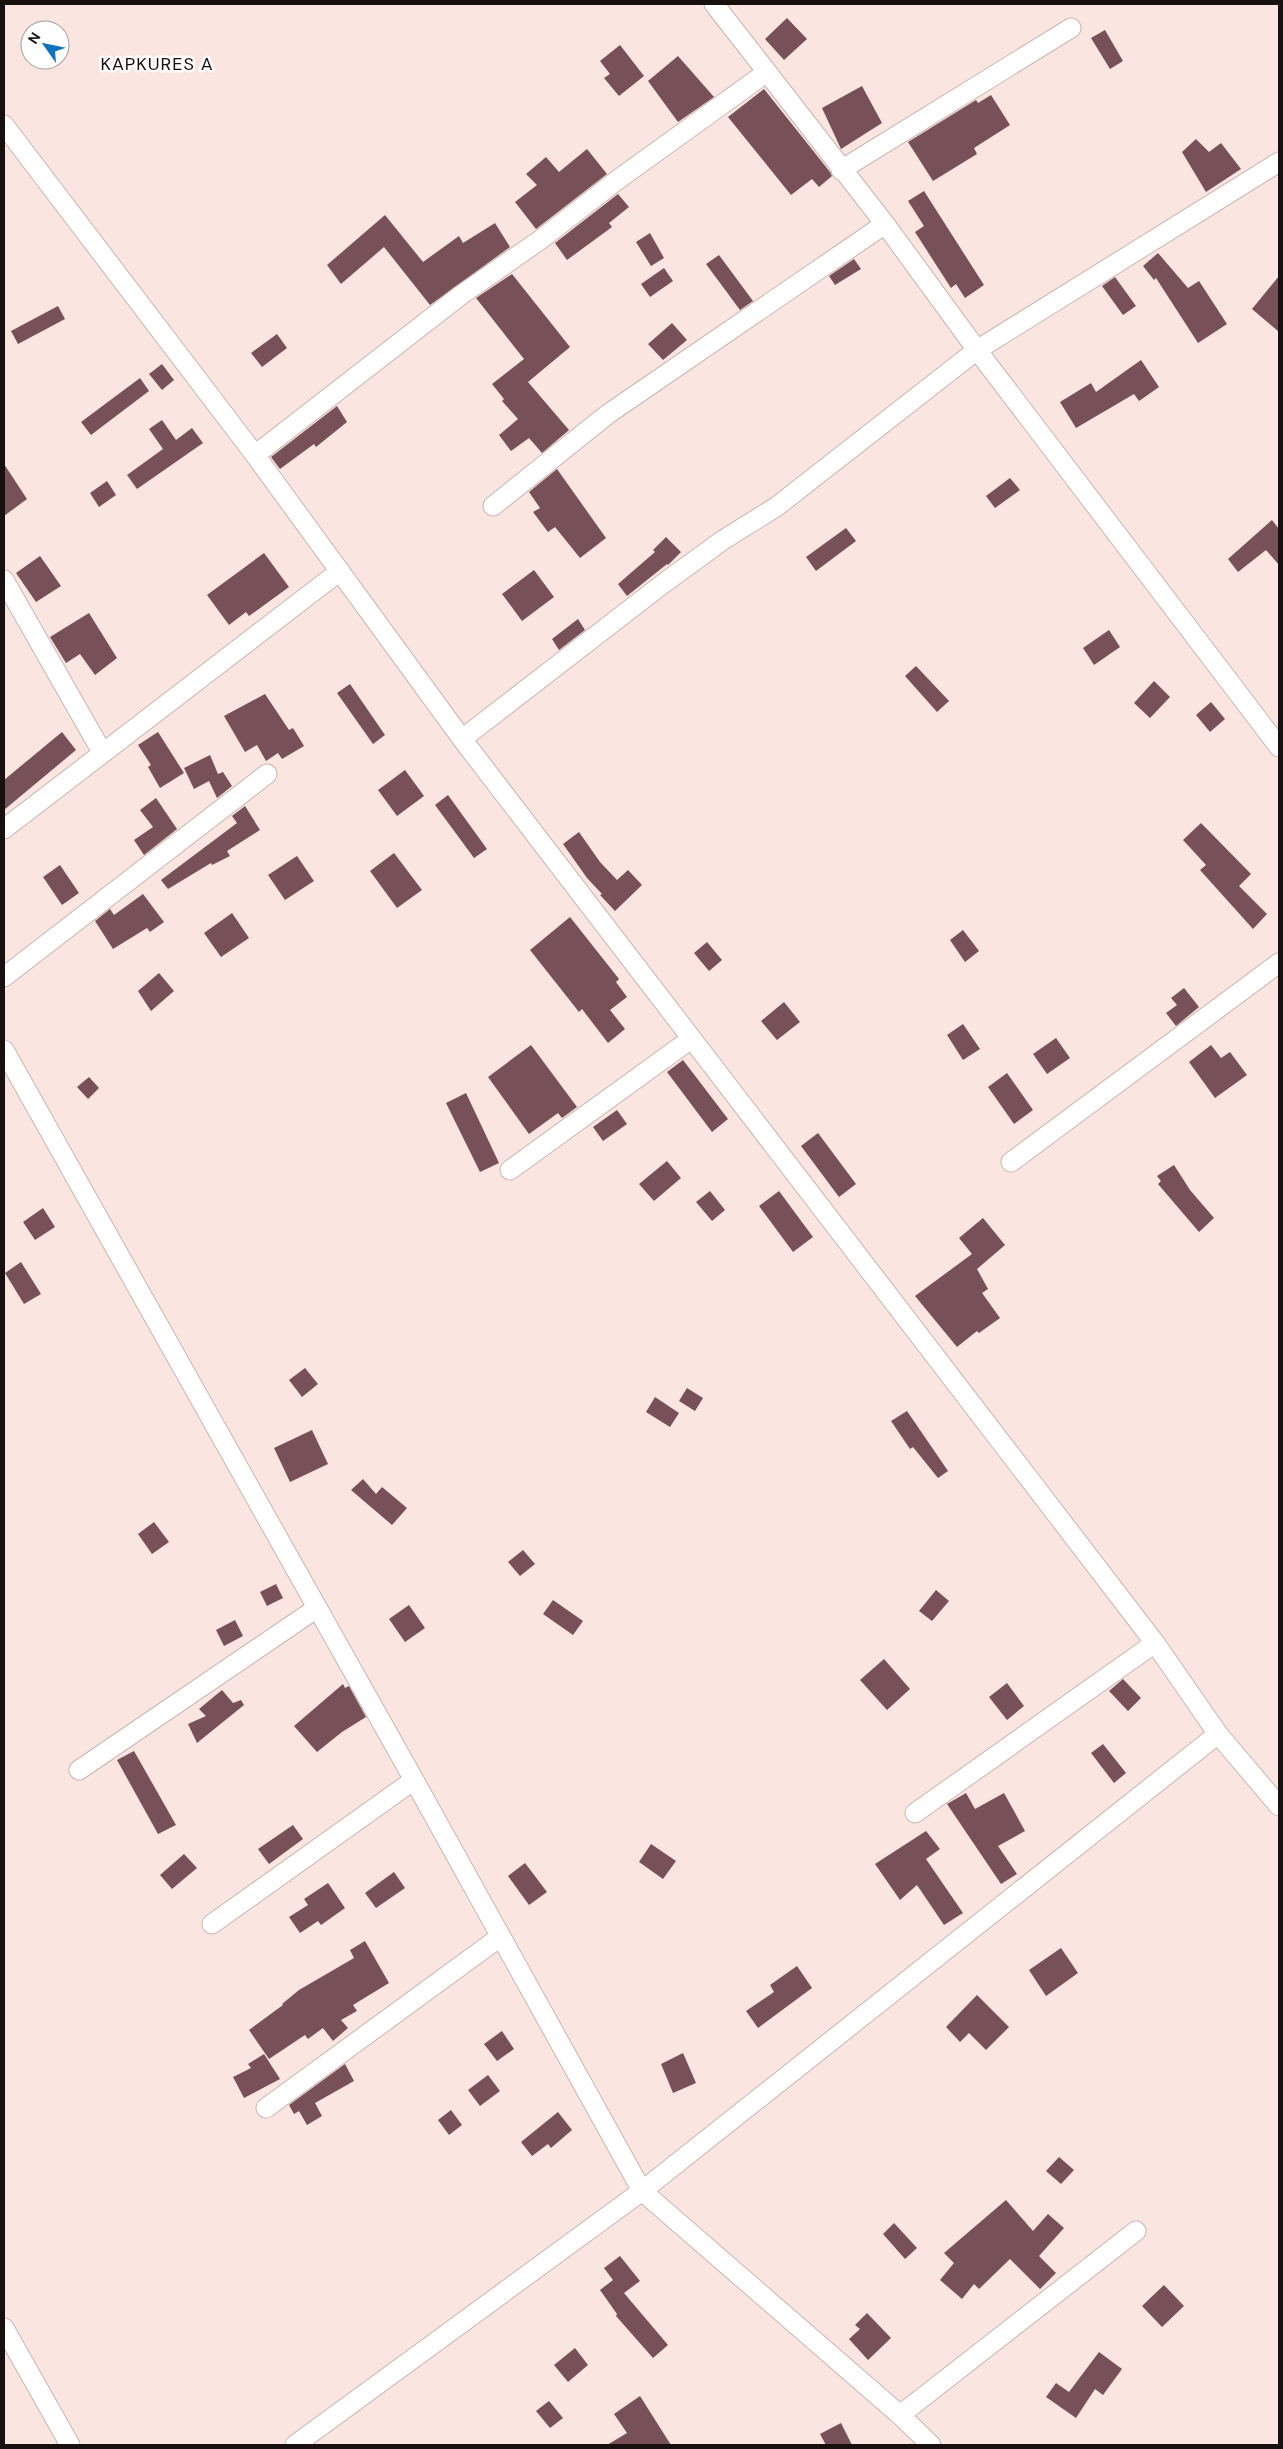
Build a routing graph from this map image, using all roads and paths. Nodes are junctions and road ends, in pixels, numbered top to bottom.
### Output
1 (714, 4) edge
2 (1071, 28) dead end
3 (767, 72) junction
4 (4, 125) edge
5 (1279, 162) edge
6 (841, 170) junction
7 (886, 224) junction
8 (977, 350) junction
9 (255, 455) junction
10 (493, 506) dead end
11 (340, 571) junction
12 (4, 580) edge
13 (462, 739) junction
14 (1279, 747) edge
15 (102, 752) junction
16 (267, 774) dead end
17 (4, 828) edge
18 (1279, 963) edge
19 (4, 977) edge
20 (691, 1039) junction
21 (4, 1050) edge
22 (1011, 1162) dead end
23 (510, 1170) dead end
24 (317, 1608) junction
25 (1155, 1643) junction
26 (1218, 1734) junction
27 (80, 1770) dead end
28 (414, 1780) junction
29 (1278, 1803) edge
30 (915, 1813) dead end
31 (212, 1924) dead end
32 (500, 1937) junction
33 (266, 2108) dead end
34 (642, 2191) junction
35 (1136, 2231) dead end
36 (4, 2328) edge
37 (900, 2415) junction
38 (70, 2445) edge
39 (295, 2445) edge
40 (931, 2445) edge

1 - 3 street
2 - 6 street
3 - 6 street
3 - 9 street
4 - 9 street
5 - 8 street
6 - 7 street
7 - 8 street
7 - 10 street
8 - 13 street
8 - 14 street
9 - 11 street
11 - 13 street
11 - 15 street
12 - 15 street
13 - 20 street
15 - 17 street
16 - 19 street
18 - 22 street
20 - 23 street
20 - 25 street
21 - 24 street
24 - 27 street
24 - 28 street
25 - 26 street
25 - 30 street
26 - 29 street
26 - 34 street
28 - 31 street
28 - 32 street
32 - 33 street
32 - 34 street
34 - 37 street
34 - 39 street
35 - 37 street
36 - 38 street
37 - 40 street

